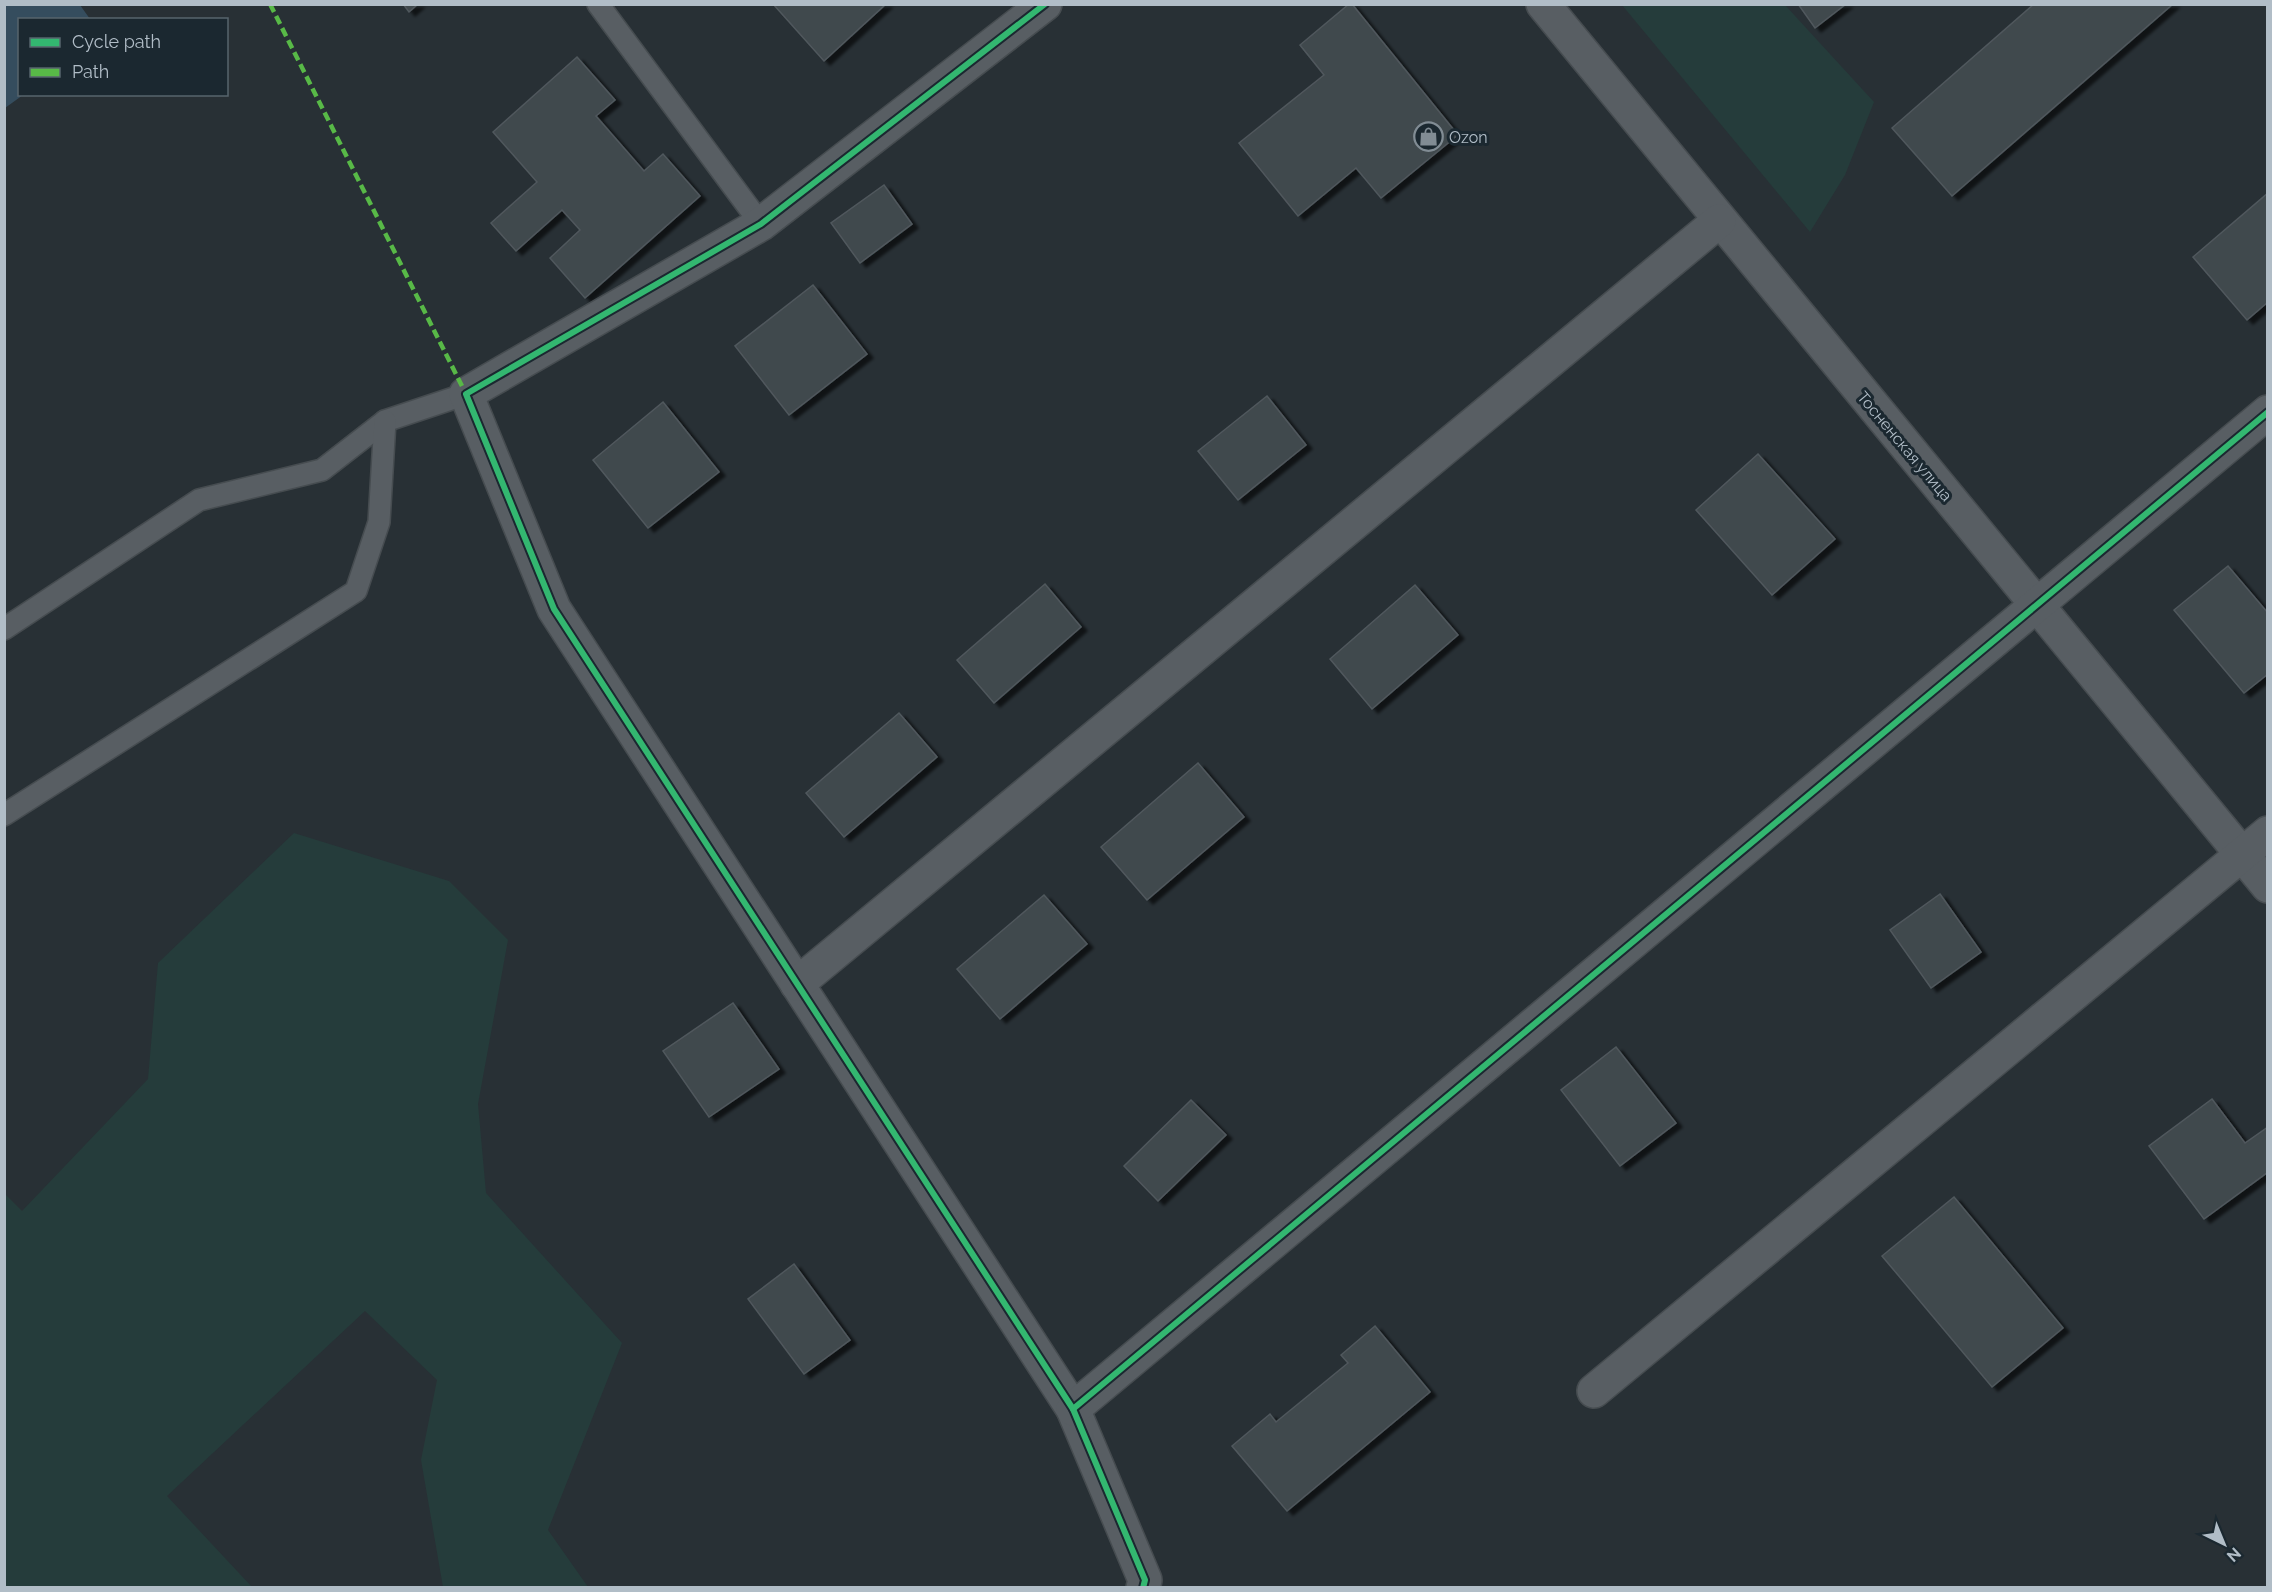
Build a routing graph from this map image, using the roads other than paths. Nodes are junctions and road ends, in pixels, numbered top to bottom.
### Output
1 (598, 4) edge
2 (1045, 4) edge
3 (1543, 4) edge
4 (1719, 221) junction
5 (761, 224) junction
6 (466, 394) junction
7 (2268, 412) edge
8 (385, 421) junction
9 (2036, 604) junction
10 (4, 629) edge
11 (4, 815) edge
12 (2268, 833) edge
13 (2242, 855) junction
14 (2268, 886) edge
15 (797, 984) junction
16 (1594, 1391) dead end
17 (1073, 1409) junction
18 (1145, 1585) edge

1 - 5 lane
2 - 5 street
3 - 4 street, Тосненская улица
4 - 9 street, Тосненская улица
4 - 15 street
5 - 6 street
6 - 8 lane
6 - 15 street
7 - 9 street
8 - 10 lane
8 - 11 lane
9 - 13 street, Тосненская улица
9 - 17 street
12 - 13 street
13 - 14 street, Тосненская улица
13 - 16 street
15 - 17 street
17 - 18 street

